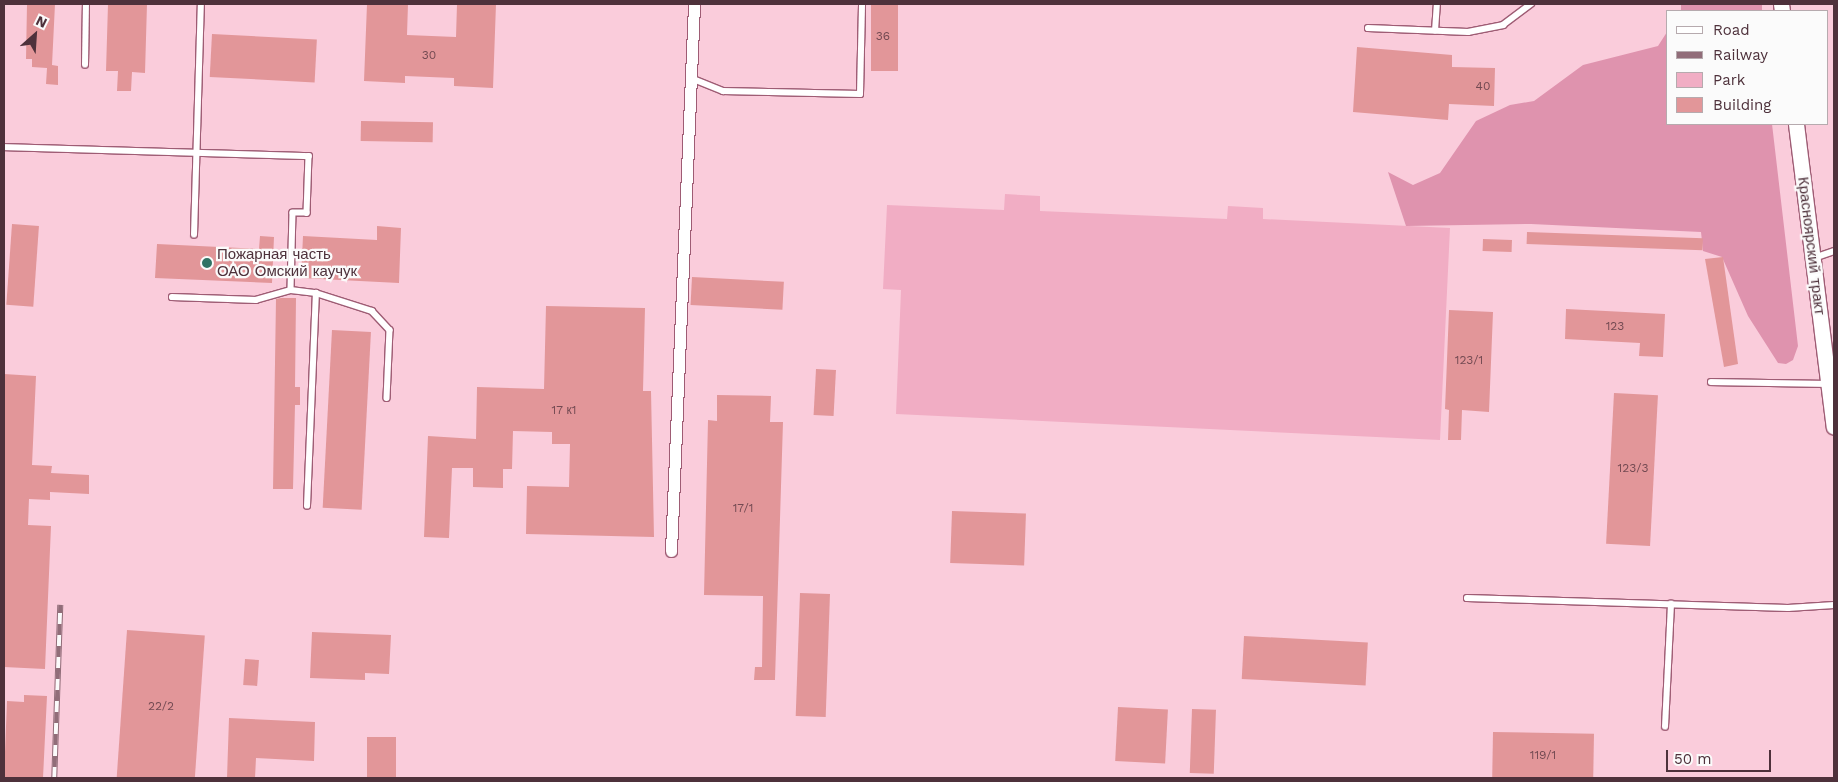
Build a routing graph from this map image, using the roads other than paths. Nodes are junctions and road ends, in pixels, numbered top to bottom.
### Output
1 (86, 4) edge
2 (201, 4) edge
3 (694, 4) edge
4 (862, 4) edge
5 (1437, 4) edge
6 (1531, 4) edge
7 (1368, 28) dead end
8 (1436, 31) junction
9 (85, 65) dead end
10 (691, 78) junction
11 (1796, 125) edge
12 (4, 147) edge
13 (196, 153) junction
14 (194, 235) dead end
15 (1834, 251) edge
16 (1812, 259) junction
17 (291, 290) junction
18 (316, 293) junction
19 (172, 297) dead end
20 (1711, 382) dead end
21 (1831, 383) edge
22 (387, 398) dead end
23 (1834, 428) edge
24 (307, 506) dead end
25 (671, 551) dead end
26 (1467, 598) dead end
27 (1671, 604) junction
28 (1834, 605) edge
29 (1665, 727) dead end

1 - 9 lane
2 - 13 lane
3 - 10 street
4 - 10 lane
5 - 8 lane
6 - 8 lane
7 - 8 lane
10 - 25 street
11 - 16 main road, Красноярский тракт
12 - 13 lane
13 - 14 lane
13 - 17 lane
15 - 16 lane
16 - 21 main road, Красноярский тракт
17 - 18 lane
17 - 19 lane
18 - 22 lane
18 - 24 lane
20 - 21 lane
21 - 23 main road, Красноярский тракт
26 - 27 lane
27 - 28 lane
27 - 29 lane

